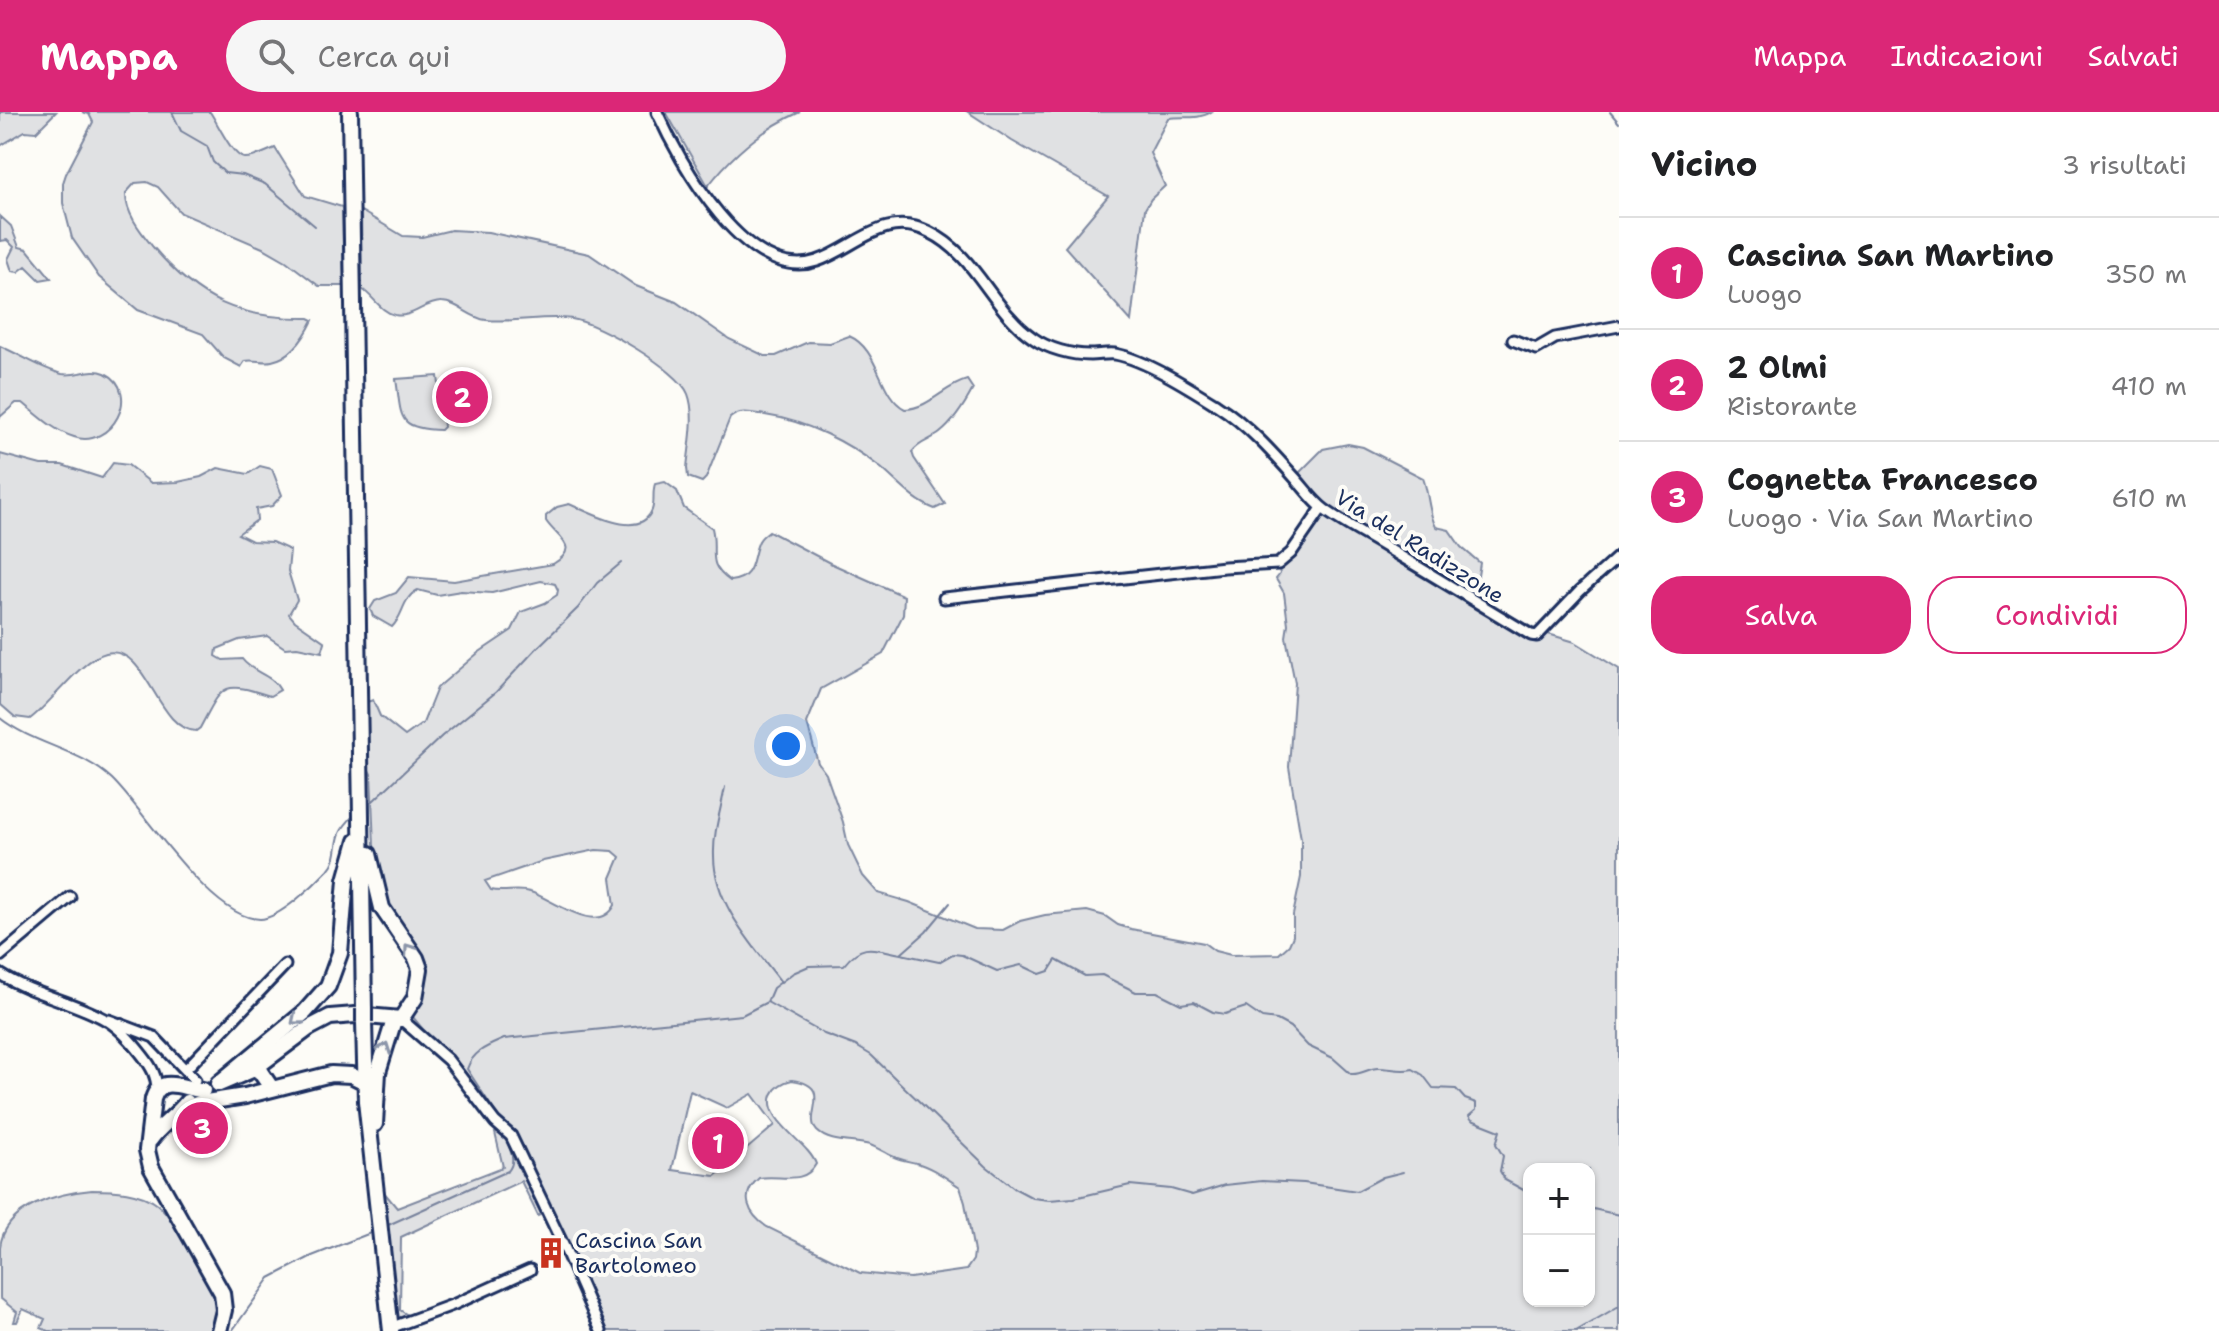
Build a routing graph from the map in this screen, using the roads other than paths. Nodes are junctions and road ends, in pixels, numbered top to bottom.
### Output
1 (350, 112) edge
2 (657, 112) edge
3 (1619, 326) edge
4 (1513, 340) dead end
5 (1322, 508) junction
6 (1619, 556) edge
7 (944, 598) dead end
8 (361, 772) junction
9 (362, 817) junction
10 (70, 897) dead end
11 (0, 956) edge
12 (285, 965) dead end
13 (3, 979) edge
14 (102, 1018) junction
15 (397, 1019) junction
16 (163, 1047) junction
17 (145, 1059) junction
18 (257, 1067) junction
19 (186, 1069) junction
20 (365, 1082) junction
21 (218, 1084) junction
22 (199, 1085) junction
23 (272, 1089) junction
24 (165, 1090) junction
25 (179, 1110) junction
26 (149, 1141) junction
27 (377, 1215) junction
28 (530, 1270) dead end
29 (390, 1330) edge
30 (219, 1331) edge
31 (601, 1331) edge

1 - 8 main road
2 - 5 street, Via del Radizzone
3 - 4 street
5 - 6 street, Via del Radizzone
5 - 7 street
8 - 9 main road
15 -> 8 main road
9 - 20 main road
9 -> 21 main road
10 - 11 street
12 - 19 street
13 - 14 street
14 - 16 street
14 - 17 street
15 - 18 main road
27 -> 15 main road
15 - 31 street
16 - 17 street
16 - 19 street
17 - 24 street
18 - 21 main road
18 - 23 main road
19 - 22 street
20 - 23 main road
20 - 27 main road
21 - 22 main road
22 - 24 main road
22 - 25 main road
23 - 25 main road
24 - 25 main road
24 - 25 main road
24 - 26 main road
25 - 26 main road
26 - 30 main road
27 - 29 main road
28 - 29 street

